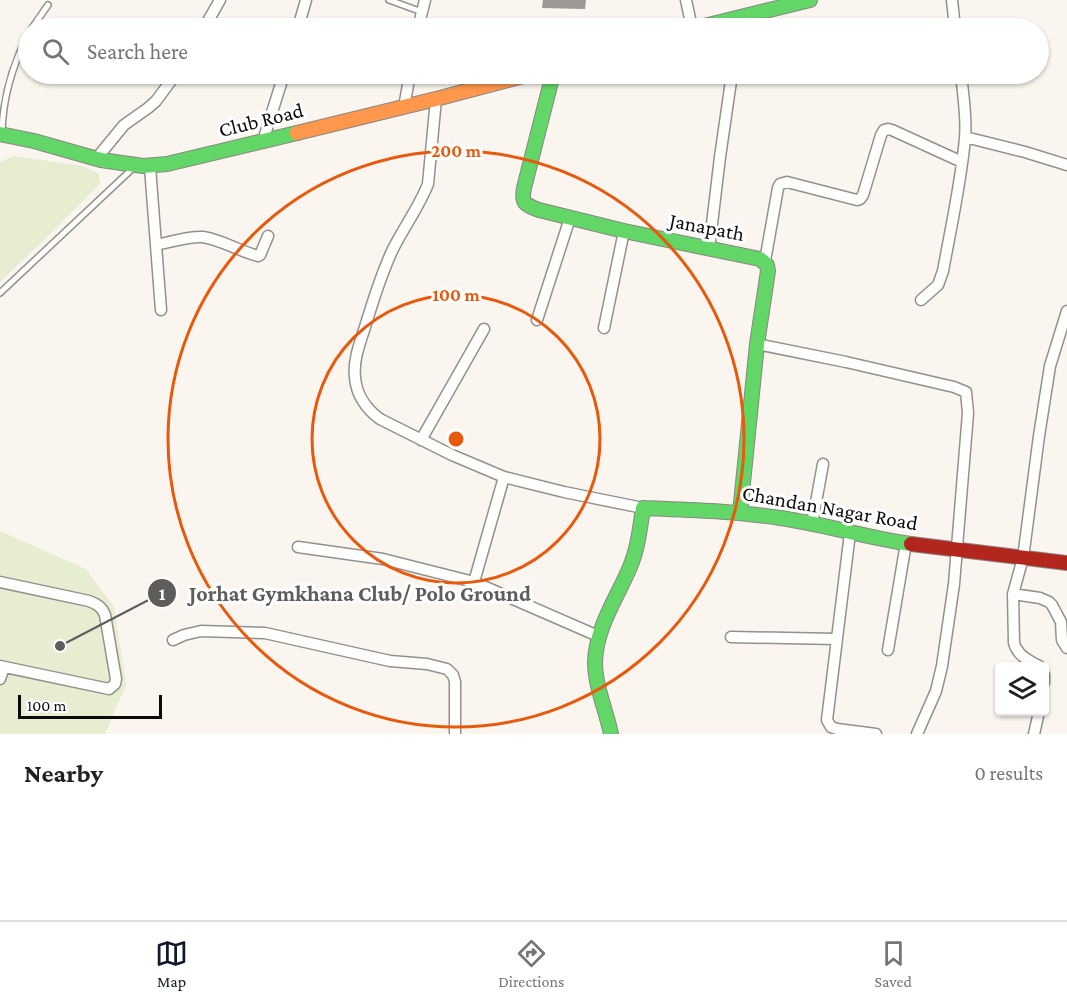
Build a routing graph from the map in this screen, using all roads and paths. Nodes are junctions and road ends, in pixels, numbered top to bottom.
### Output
1 (220, 0) edge
2 (306, 0) edge
3 (389, 0) edge
4 (425, 0) edge
5 (686, 0) edge
6 (810, 0) edge
7 (952, 0) edge
8 (48, 5) dead end
9 (772, 5) edge
10 (422, 12) junction
11 (39, 18) edge
12 (210, 18) edge
13 (301, 18) edge
14 (420, 18) edge
15 (691, 18) edge
16 (748, 18) edge
17 (955, 18) edge
18 (18, 58) edge
19 (168, 84) edge
20 (281, 84) edge
21 (408, 84) edge
22 (493, 84) edge
23 (551, 84) edge
24 (731, 84) edge
25 (962, 84) edge
26 (436, 99) junction
27 (404, 107) junction
28 (1, 134) edge
29 (965, 137) junction
30 (263, 141) junction
31 (96, 159) junction
32 (962, 162) junction
33 (1067, 165) edge
34 (135, 166) junction
35 (150, 167) junction
36 (570, 218) junction
37 (624, 231) junction
38 (268, 236) dead end
39 (156, 245) junction
40 (709, 249) junction
41 (765, 261) junction
42 (0, 293) edge
43 (921, 300) dead end
44 (161, 310) dead end
45 (1067, 311) edge
46 (537, 320) dead end
47 (604, 328) dead end
48 (484, 329) dead end
49 (757, 344) junction
50 (421, 440) junction
51 (823, 464) dead end
52 (504, 477) junction
53 (643, 508) junction
54 (740, 513) junction
55 (812, 524) junction
56 (850, 533) junction
57 (906, 543) junction
58 (298, 547) dead end
59 (957, 550) junction
60 (1023, 558) junction
61 (1067, 563) edge
62 (0, 582) edge
63 (474, 582) junction
64 (1013, 594) junction
65 (598, 636) junction
66 (731, 637) dead end
67 (836, 639) junction
68 (173, 640) dead end
69 (1067, 648) edge
70 (888, 650) dead end
71 (1032, 662) edge
72 (2, 666) edge
73 (0, 679) edge
74 (1038, 716) edge
75 (455, 734) edge
76 (611, 734) edge
77 (876, 734) edge
78 (916, 734) edge
79 (1034, 734) edge

1 - 12 street
2 - 13 street
3 - 10 lane
4 - 10 street
5 - 15 street
6 - 9 street
7 - 17 street
8 - 11 lane
9 - 16 street
10 - 14 street
18 - 28 lane
19 - 31 street
20 - 30 street
21 - 27 street
22 - 26 street, Club Road
23 - 36 street, Janapath
24 - 40 street
25 - 29 street
26 - 27 street, Club Road
26 - 50 street
27 - 30 street, Club Road
28 - 31 street, Club Road
29 - 32 street
29 - 33 street
30 - 35 street, Club Road
31 - 34 street, Club Road
32 - 41 street
32 - 43 street
34 - 35 street, Club Road
34 - 42 lane
35 - 39 street
36 - 37 street, Janapath
36 - 46 street
37 - 40 street, Janapath
37 - 47 street
38 - 39 street
39 - 44 street
40 - 41 street, Janapath
41 - 49 street, Janapath
45 - 60 street
48 - 50 street
49 - 54 street, Janapath
49 - 59 street
50 - 52 street
51 - 55 street
52 - 53 street
52 - 63 street
53 - 54 street, Chandan Nagar Road
53 - 65 street
54 - 55 street, Chandan Nagar Road
55 - 56 street, Chandan Nagar Road
56 - 57 street, Chandan Nagar Road
56 - 67 street
57 - 59 street, Chandan Nagar Road
57 - 70 street
58 - 63 street
59 - 60 street, Chandan Nagar Road
59 - 78 street
60 - 61 street, Chandan Nagar Road
60 - 64 street
62 - 72 street
63 - 65 street
64 - 69 street
64 - 71 street
65 - 76 street
66 - 67 street
67 - 77 street
68 - 75 street
72 - 73 street
74 - 79 street

